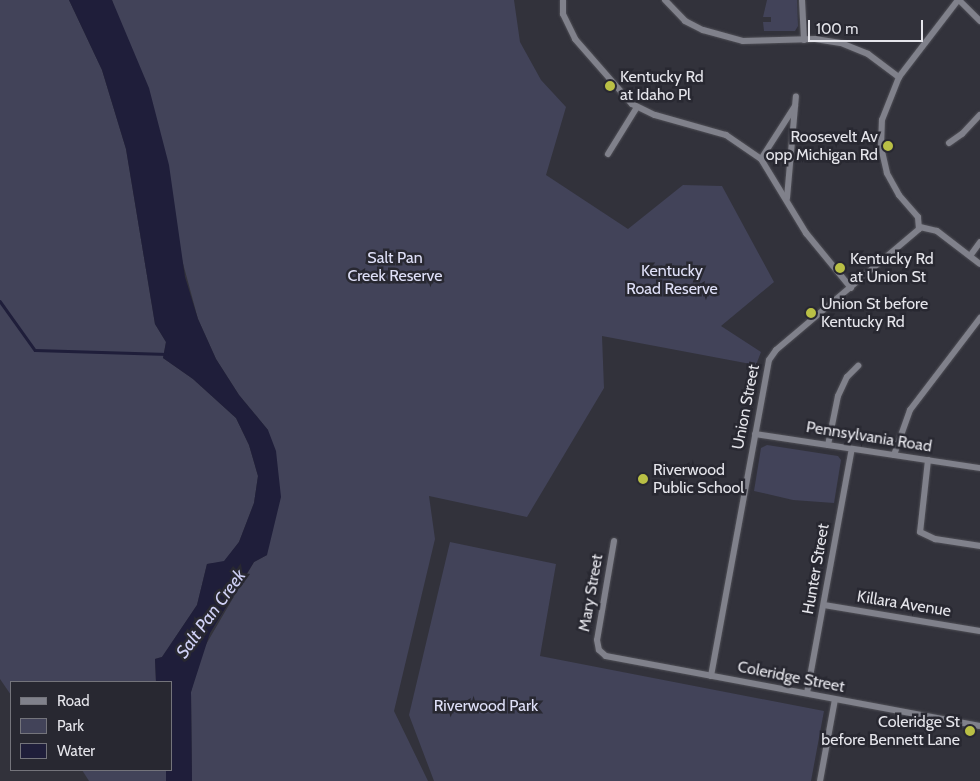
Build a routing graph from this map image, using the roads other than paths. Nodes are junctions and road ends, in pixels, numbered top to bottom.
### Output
1 (563, 0) edge
2 (664, 0) edge
3 (802, 0) edge
4 (958, 0) edge
5 (980, 21) edge
6 (804, 40) junction
7 (899, 77) junction
8 (796, 96) dead end
9 (795, 106) junction
10 (638, 107) junction
11 (980, 115) edge
12 (948, 144) dead end
13 (608, 154) dead end
14 (761, 159) junction
15 (787, 198) junction
16 (920, 227) junction
17 (980, 242) edge
18 (970, 256) junction
19 (980, 264) edge
20 (851, 288) junction
21 (980, 318) edge
22 (858, 366) dead end
23 (755, 434) junction
24 (828, 445) junction
25 (852, 449) junction
26 (894, 455) junction
27 (928, 460) junction
28 (980, 468) edge
29 (614, 541) dead end
30 (980, 546) edge
31 (824, 605) junction
32 (980, 631) edge
33 (599, 650) joint
34 (711, 676) junction
35 (807, 693) junction
36 (835, 699) junction
37 (980, 726) edge
38 (820, 781) edge

1 - 10 street
2 - 6 street
3 - 6 street
4 - 5 street
4 - 7 street
6 - 7 street
7 - 16 street
8 - 9 street
9 - 14 street
9 - 15 street
10 - 13 street
10 - 14 street
11 - 12 street
14 - 15 street
15 - 20 street
16 - 18 street
16 - 20 street, Union Street
17 - 18 street
18 - 19 street
20 - 23 street, Union Street
21 - 26 street
22 - 24 street
23 - 24 street, Pennsylvania Road
23 - 34 street, Union Street
24 - 25 street, Pennsylvania Road
25 - 26 street, Pennsylvania Road
25 - 31 street, Hunter Street
26 - 27 street, Pennsylvania Road
27 - 28 street, Pennsylvania Road
27 - 30 street
29 - 33 street, Mary Street
31 - 32 street, Killara Avenue
31 - 35 street, Hunter Street
33 - 34 street, Coleridge Street
34 - 35 street, Coleridge Street
35 - 36 street, Coleridge Street
36 - 37 street, Coleridge Street
36 - 38 street

